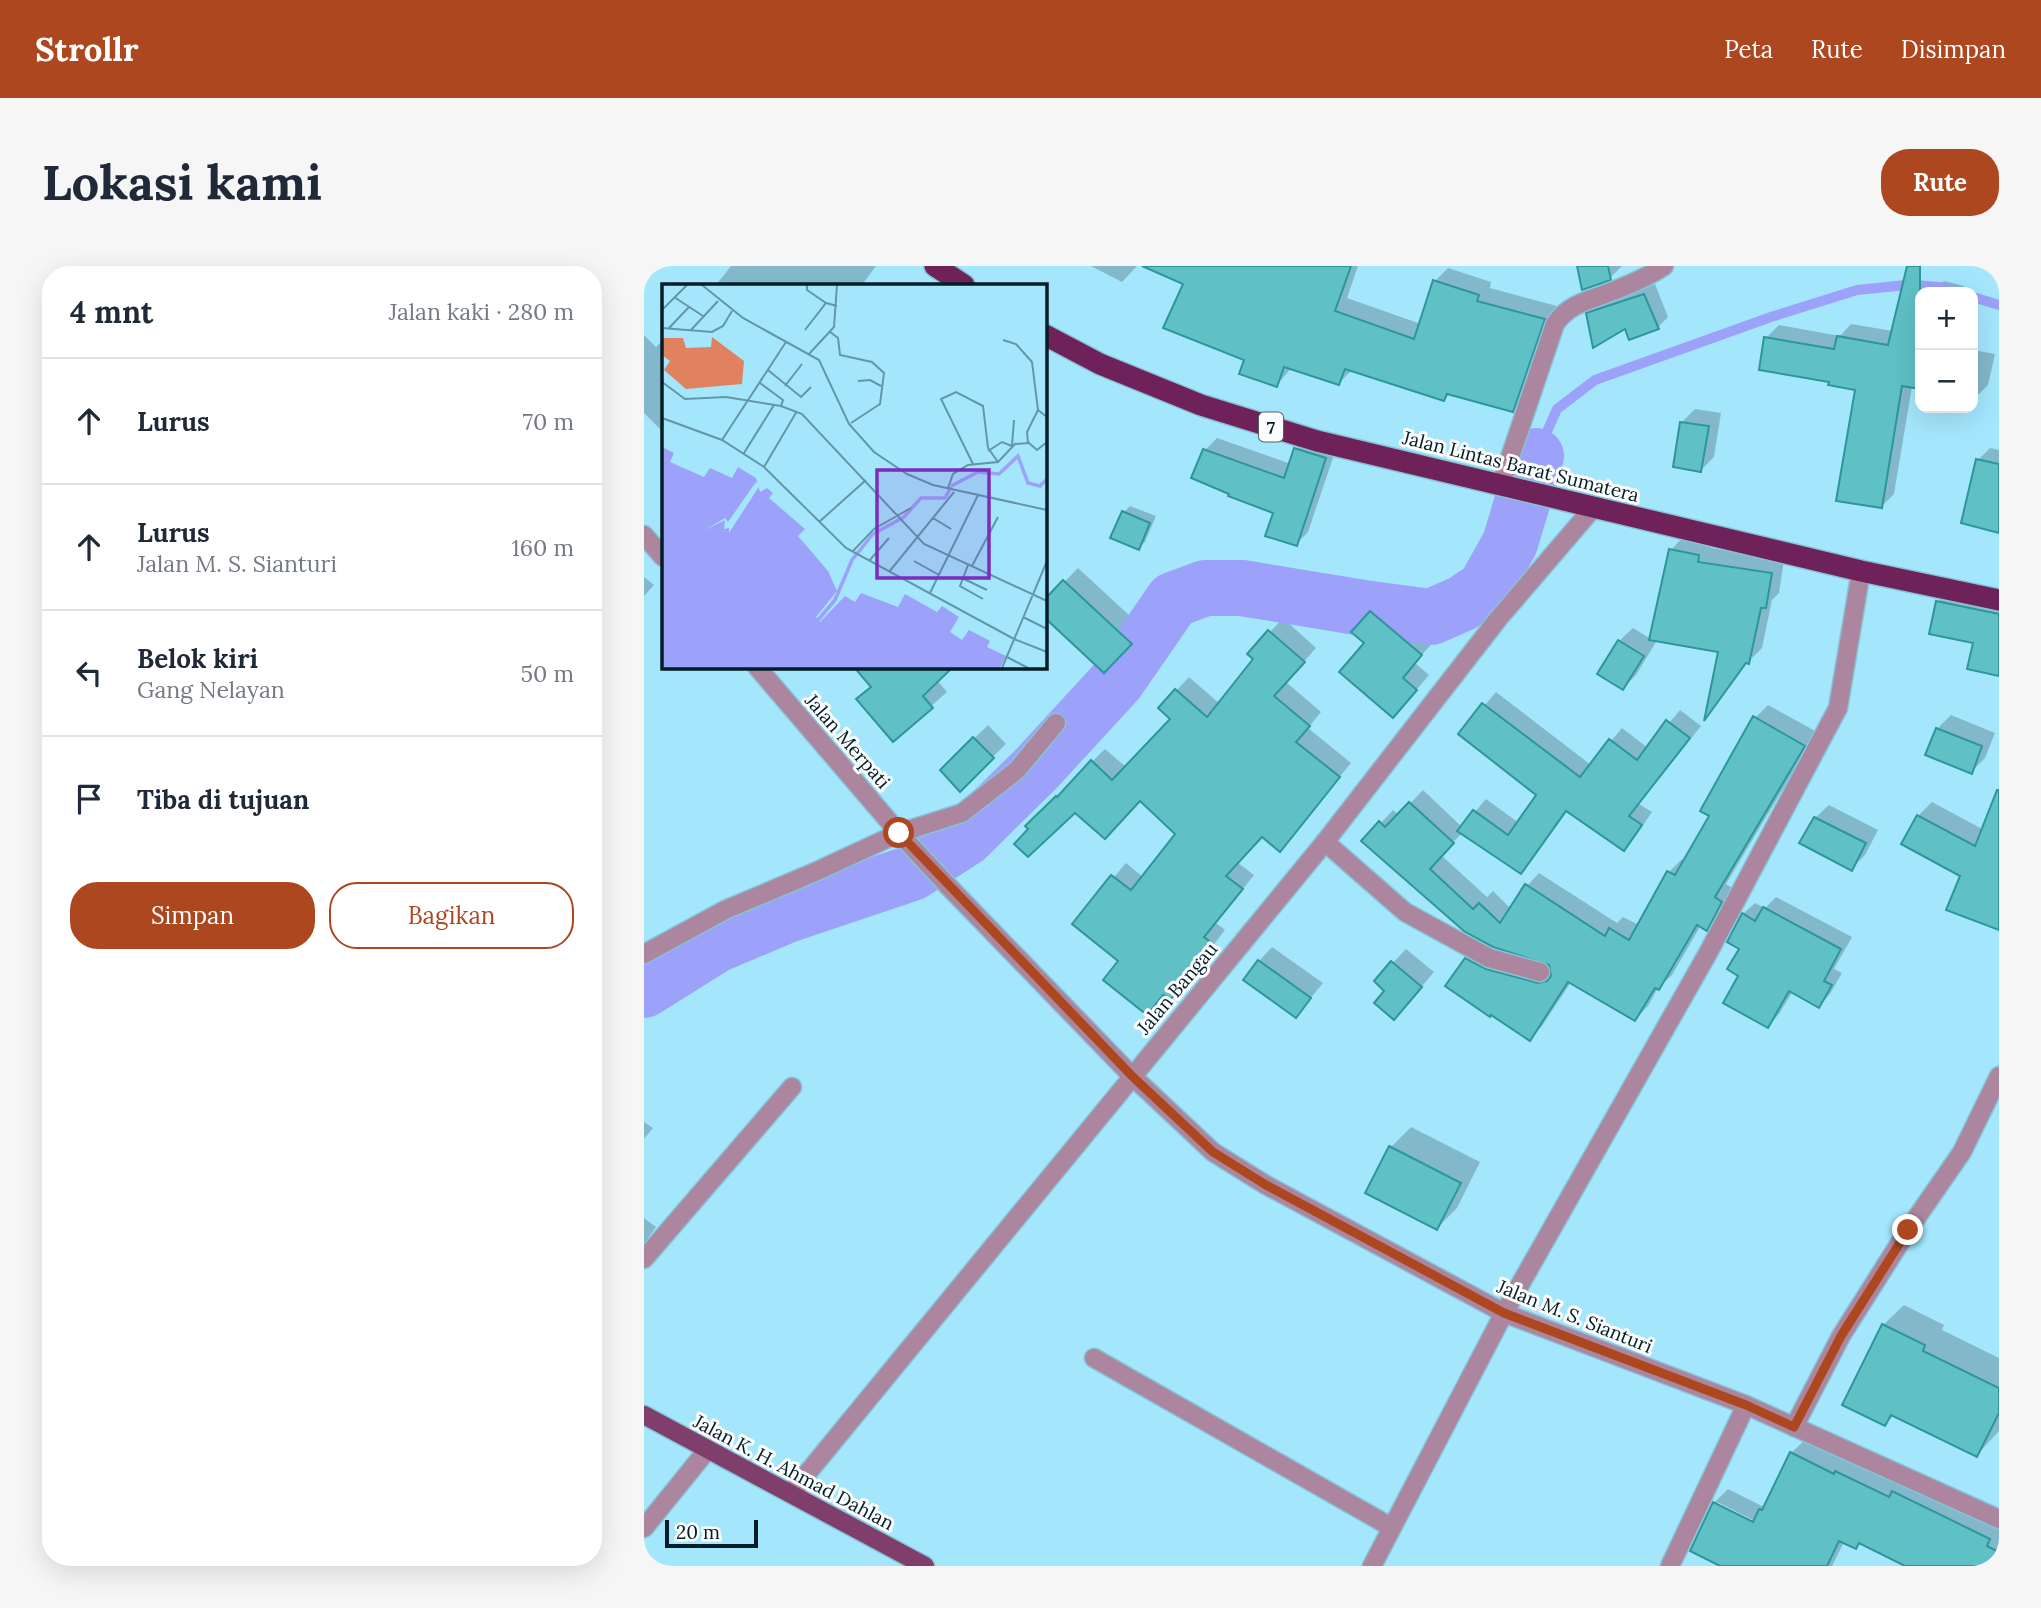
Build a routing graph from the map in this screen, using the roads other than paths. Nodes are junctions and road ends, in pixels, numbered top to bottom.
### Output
1 (935, 266) edge
2 (1664, 266) edge
3 (962, 284) edge
4 (1046, 336) edge
5 (1505, 485) junction
6 (1594, 507) junction
7 (644, 534) edge
8 (662, 556) edge
9 (1861, 571) junction
10 (1999, 600) edge
11 (758, 668) edge
12 (1056, 723) dead end
13 (904, 838) junction
14 (1325, 842) junction
15 (950, 888) joint
16 (644, 954) edge
17 (1540, 972) dead end
18 (1132, 1076) junction
19 (1999, 1076) edge
20 (792, 1087) dead end
21 (644, 1259) edge
22 (1504, 1313) junction
23 (1094, 1358) dead end
24 (1746, 1405) junction
25 (644, 1415) edge
26 (1794, 1427) junction
27 (708, 1449) junction
28 (791, 1493) junction
29 (1999, 1519) edge
30 (1391, 1527) junction
31 (644, 1528) edge
32 (1673, 1565) edge
33 (925, 1566) edge
34 (1372, 1566) edge

1 - 3 highway
2 - 5 street
4 - 5 highway, Jalan Lintas Barat Sumatera / 7
5 - 6 highway, Jalan Lintas Barat Sumatera / 7
6 - 9 highway, Jalan Lintas Barat Sumatera / 7
6 - 14 street, Jalan Bangau
7 - 8 street
9 - 10 highway, Jalan Lintas Barat Sumatera / 7
9 - 22 street
11 - 13 street, Jalan Merpati
12 - 13 street
13 - 15 street, Jalan Merpati
13 - 16 street
14 - 17 street
14 - 18 street, Jalan Bangau
15 - 18 street, Jalan M. S. Sianturi
18 - 22 street, Jalan M. S. Sianturi
18 - 28 street, Jalan Bangau
19 - 26 street
20 - 21 street
22 - 24 street, Jalan M. S. Sianturi
22 - 30 street
23 - 30 street
24 - 26 street, Jalan M. S. Sianturi
24 - 32 street
25 - 27 main road, Jalan K. H. Ahmad Dahlan
26 - 29 street, Jalan M. S. Sianturi
27 - 28 main road, Jalan K. H. Ahmad Dahlan
27 - 31 street
28 - 33 main road, Jalan K. H. Ahmad Dahlan
30 - 34 street

